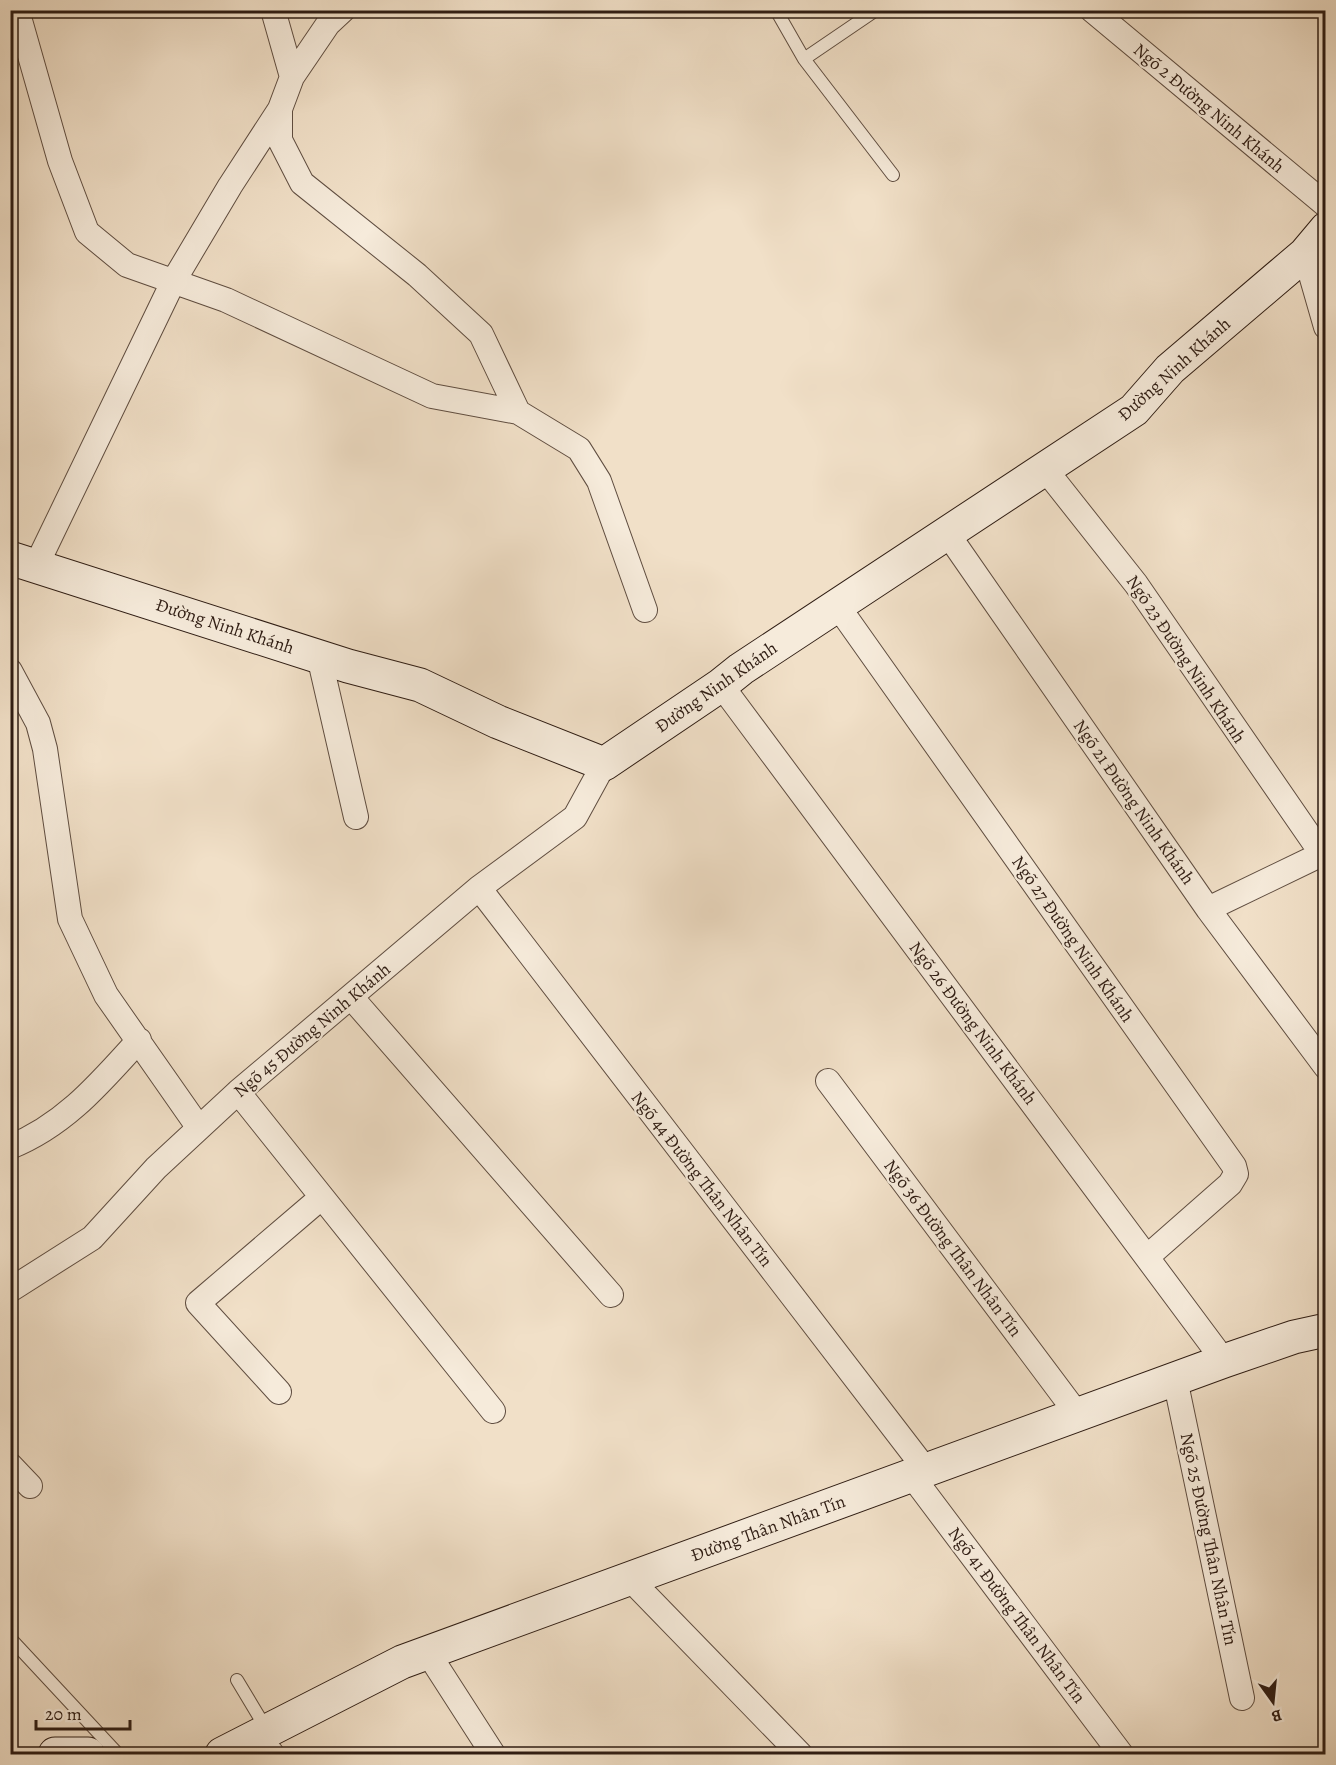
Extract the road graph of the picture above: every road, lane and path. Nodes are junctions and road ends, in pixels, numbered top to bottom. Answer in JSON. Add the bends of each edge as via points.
{"nodes":[{"id":1,"x":17,"y":10,"type":"edge"},
{"id":2,"x":273,"y":10,"type":"edge"},
{"id":3,"x":343,"y":10,"type":"edge"},
{"id":4,"x":776,"y":10,"type":"edge"},
{"id":5,"x":876,"y":10,"type":"edge"},
{"id":6,"x":1104,"y":14,"type":"edge"},
{"id":7,"x":804,"y":59,"type":"junction"},
{"id":8,"x":292,"y":77,"type":"junction"},
{"id":9,"x":280,"y":109,"type":"junction"},
{"id":10,"x":893,"y":175,"type":"dead end"},
{"id":11,"x":1326,"y":205,"type":"edge"},
{"id":12,"x":1326,"y":229,"type":"edge"},
{"id":13,"x":1305,"y":254,"type":"junction"},
{"id":14,"x":173,"y":282,"type":"junction"},
{"id":15,"x":1326,"y":327,"type":"edge"},
{"id":16,"x":518,"y":412,"type":"junction"},
{"id":17,"x":1045,"y":469,"type":"junction"},
{"id":18,"x":947,"y":533,"type":"junction"},
{"id":19,"x":23,"y":562,"type":"edge"},
{"id":20,"x":837,"y":605,"type":"junction"},
{"id":21,"x":645,"y":610,"type":"dead end"},
{"id":22,"x":319,"y":656,"type":"junction"},
{"id":23,"x":10,"y":671,"type":"edge"},
{"id":24,"x":721,"y":685,"type":"junction"},
{"id":25,"x":604,"y":764,"type":"junction"},
{"id":26,"x":356,"y":817,"type":"dead end"},
{"id":27,"x":479,"y":888,"type":"junction"},
{"id":28,"x":1208,"y":909,"type":"junction"},
{"id":29,"x":351,"y":997,"type":"junction"},
{"id":30,"x":139,"y":1040,"type":"junction"},
{"id":31,"x":1326,"y":1067,"type":"edge"},
{"id":32,"x":828,"y":1081,"type":"dead end"},
{"id":33,"x":238,"y":1092,"type":"junction"},
{"id":34,"x":200,"y":1128,"type":"junction"},
{"id":35,"x":10,"y":1147,"type":"edge"},
{"id":36,"x":322,"y":1197,"type":"junction"},
{"id":37,"x":1147,"y":1257,"type":"junction"},
{"id":38,"x":10,"y":1290,"type":"edge"},
{"id":39,"x":611,"y":1295,"type":"dead end"},
{"id":40,"x":1326,"y":1330,"type":"edge"},
{"id":41,"x":1224,"y":1361,"type":"junction"},
{"id":42,"x":1175,"y":1379,"type":"junction"},
{"id":43,"x":279,"y":1392,"type":"dead end"},
{"id":44,"x":493,"y":1411,"type":"dead end"},
{"id":45,"x":1078,"y":1415,"type":"junction"},
{"id":46,"x":10,"y":1465,"type":"edge"},
{"id":47,"x":919,"y":1473,"type":"junction"},
{"id":48,"x":30,"y":1486,"type":"dead end"},
{"id":49,"x":630,"y":1579,"type":"junction"},
{"id":50,"x":10,"y":1638,"type":"edge"},
{"id":51,"x":429,"y":1653,"type":"junction"},
{"id":52,"x":237,"y":1680,"type":"dead end"},
{"id":53,"x":1242,"y":1698,"type":"dead end"},
{"id":54,"x":266,"y":1740,"type":"edge"},
{"id":55,"x":55,"y":1755,"type":"edge"},
{"id":56,"x":88,"y":1755,"type":"edge"},
{"id":57,"x":118,"y":1755,"type":"edge"},
{"id":58,"x":222,"y":1755,"type":"edge"},
{"id":59,"x":493,"y":1755,"type":"edge"},
{"id":60,"x":800,"y":1755,"type":"edge"},
{"id":61,"x":1121,"y":1755,"type":"edge"}],
"edges":[{"from":1,"to":14,"type":"street","via":[[60,161],[87,232],[127,265]]},
{"from":2,"to":8,"type":"street"},
{"from":3,"to":8,"type":"street","via":[[328,24]]},
{"from":4,"to":7,"type":"lane"},
{"from":5,"to":7,"type":"lane"},
{"from":6,"to":11,"type":"street","name":"Ngõ 2 Đường Ninh Khánh"},
{"from":7,"to":10,"type":"lane"},
{"from":8,"to":9,"type":"street"},
{"from":9,"to":14,"type":"street"},
{"from":9,"to":16,"type":"street","via":[[280,140],[302,183],[417,275],[481,334]]},
{"from":12,"to":13,"type":"street","name":"Đường Ninh Khánh"},
{"from":13,"to":15,"type":"street"},
{"from":13,"to":17,"type":"street","name":"Đường Ninh Khánh","via":[[1170,369],[1134,411]]},
{"from":14,"to":16,"type":"street","via":[[226,300],[432,396]]},
{"from":14,"to":19,"type":"street"},
{"from":16,"to":21,"type":"street","via":[[579,449],[599,481]]},
{"from":17,"to":18,"type":"street","name":"Đường Ninh Khánh"},
{"from":17,"to":28,"type":"street","name":"Ngõ 23 Đường Ninh Khánh","via":[[1136,584],[1322,854]]},
{"from":18,"to":20,"type":"street","name":"Đường Ninh Khánh"},
{"from":18,"to":28,"type":"street","name":"Ngõ 21 Đường Ninh Khánh"},
{"from":19,"to":22,"type":"street","name":"Đường Ninh Khánh"},
{"from":20,"to":24,"type":"street","name":"Đường Ninh Khánh"},
{"from":20,"to":37,"type":"street","name":"Ngõ 27 Đường Ninh Khánh","via":[[1234,1166],[1236,1174],[1230,1184]]},
{"from":22,"to":25,"type":"street","name":"Đường Ninh Khánh","via":[[420,685],[498,722]]},
{"from":22,"to":26,"type":"street"},
{"from":23,"to":30,"type":"street","via":[[38,723],[45,749],[70,919],[106,994]]},
{"from":24,"to":25,"type":"street","name":"Đường Ninh Khánh"},
{"from":24,"to":37,"type":"street","name":"Ngõ 26 Đường Ninh Khánh"},
{"from":25,"to":27,"type":"street","name":"Ngõ 45 Đường Ninh Khánh","via":[[574,817]]},
{"from":27,"to":29,"type":"street","name":"Ngõ 45 Đường Ninh Khánh"},
{"from":27,"to":47,"type":"street","name":"Ngõ 44 Đường Thân Nhân Tín"},
{"from":28,"to":31,"type":"street","name":"Ngõ 21 Đường Ninh Khánh"},
{"from":29,"to":33,"type":"street","name":"Ngõ 45 Đường Ninh Khánh"},
{"from":29,"to":39,"type":"street"},
{"from":30,"to":34,"type":"street"},
{"from":30,"to":35,"type":"street","via":[[87,1097],[38,1136]]},
{"from":32,"to":45,"type":"street","name":"Ngõ 36 Đường Thân Nhân Tín"},
{"from":33,"to":34,"type":"street","name":"Ngõ 45 Đường Ninh Khánh"},
{"from":33,"to":36,"type":"street"},
{"from":34,"to":38,"type":"street","name":"Ngõ 45 Đường Ninh Khánh","via":[[156,1168],[92,1238]]},
{"from":36,"to":43,"type":"street","via":[[198,1303]]},
{"from":36,"to":44,"type":"street"},
{"from":37,"to":41,"type":"street","name":"Ngõ 26 Đường Ninh Khánh"},
{"from":40,"to":41,"type":"street","name":"Đường Thân Nhân Tín"},
{"from":41,"to":42,"type":"street","name":"Đường Thân Nhân Tín"},
{"from":42,"to":45,"type":"street","name":"Đường Thân Nhân Tín"},
{"from":42,"to":53,"type":"street","name":"Ngõ 25 Đường Thân Nhân Tín"},
{"from":45,"to":47,"type":"street","name":"Đường Thân Nhân Tín"},
{"from":46,"to":48,"type":"street"},
{"from":47,"to":49,"type":"street","name":"Đường Thân Nhân Tín"},
{"from":47,"to":61,"type":"street","name":"Ngõ 41 Đường Thân Nhân Tín"},
{"from":49,"to":51,"type":"street","name":"Đường Thân Nhân Tín"},
{"from":49,"to":60,"type":"street"},
{"from":50,"to":57,"type":"lane"},
{"from":51,"to":54,"type":"street","name":"Đường Thân Nhân Tín","via":[[402,1662]]},
{"from":51,"to":59,"type":"street"},
{"from":52,"to":54,"type":"lane"},
{"from":54,"to":58,"type":"street","name":"Đường Thân Nhân Tín"},
{"from":55,"to":56,"type":"street"}]}
